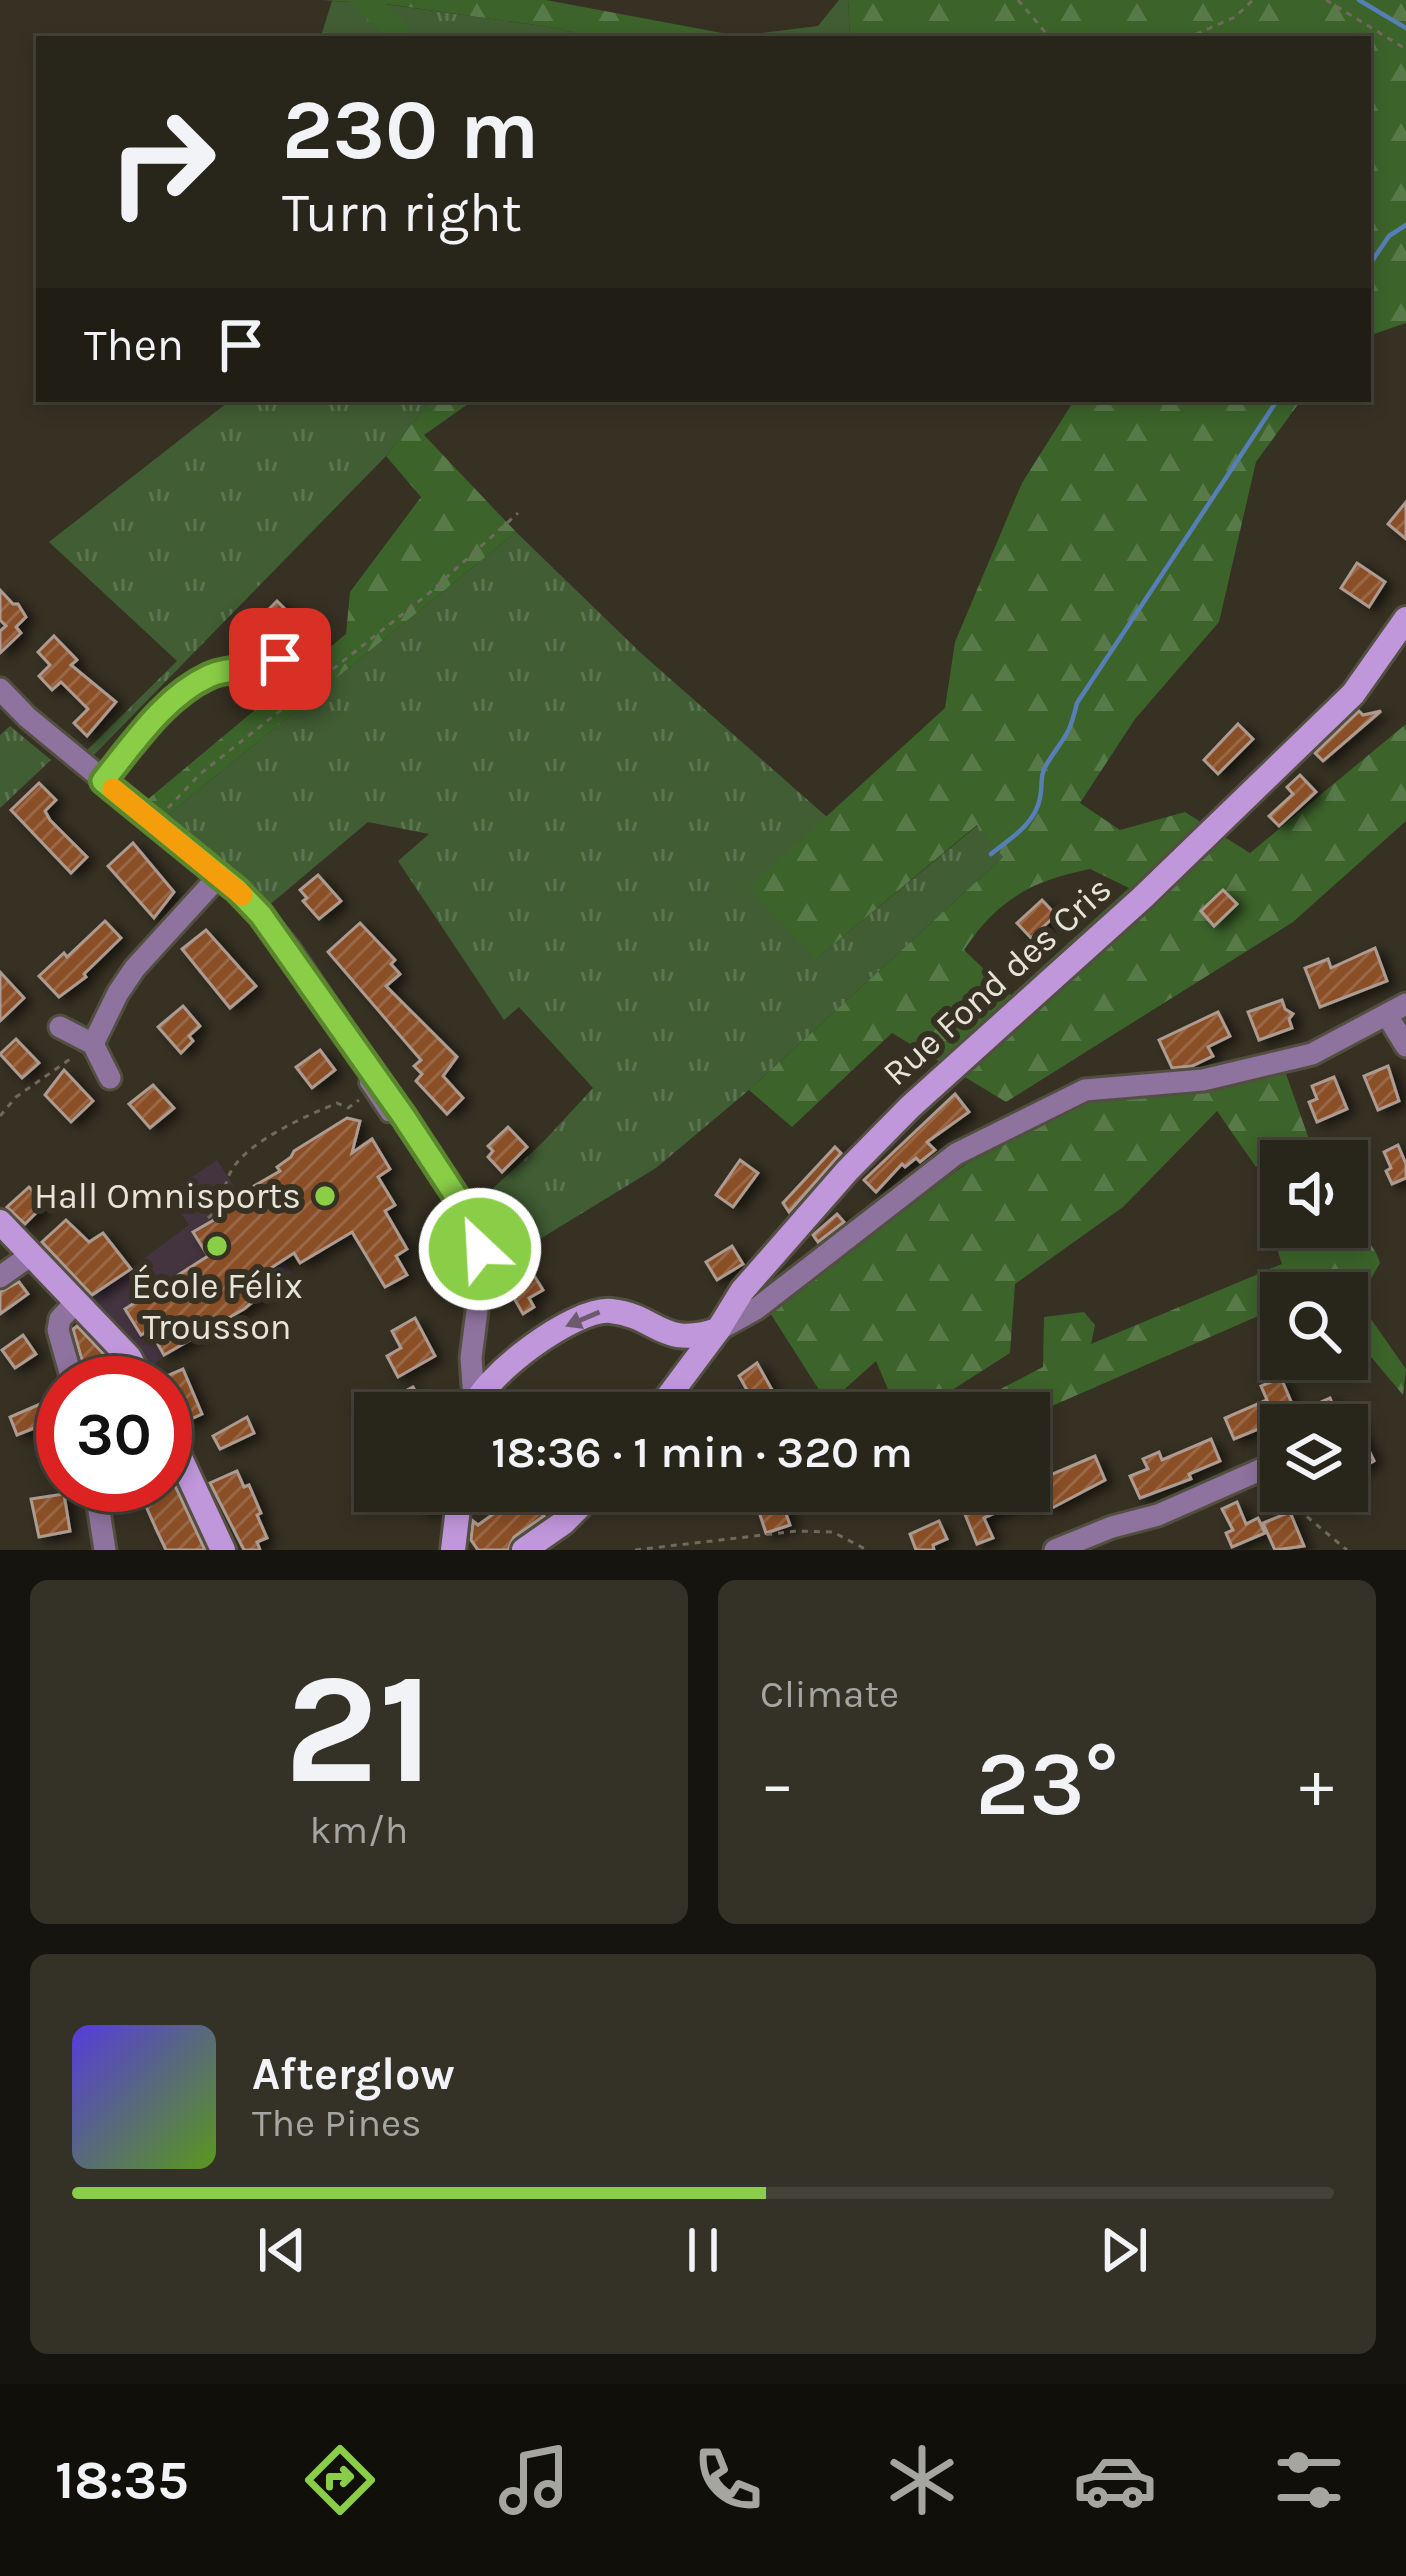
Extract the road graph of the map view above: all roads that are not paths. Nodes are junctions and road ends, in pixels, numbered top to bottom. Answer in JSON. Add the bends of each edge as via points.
{"nodes":[{"id":1,"x":1406,"y":620,"type":"edge"},
{"id":2,"x":280,"y":659,"type":"dead end"},
{"id":3,"x":0,"y":688,"type":"edge"},
{"id":4,"x":103,"y":781,"type":"junction"},
{"id":5,"x":219,"y":876,"type":"junction"},
{"id":6,"x":1397,"y":1011,"type":"edge"},
{"id":7,"x":60,"y":1027,"type":"dead end"},
{"id":8,"x":93,"y":1045,"type":"junction"},
{"id":9,"x":1406,"y":1046,"type":"edge"},
{"id":10,"x":369,"y":1066,"type":"junction"},
{"id":11,"x":110,"y":1078,"type":"dead end"},
{"id":12,"x":404,"y":1117,"type":"junction"},
{"id":13,"x":0,"y":1222,"type":"edge"},
{"id":14,"x":31,"y":1255,"type":"junction"},
{"id":15,"x":0,"y":1277,"type":"edge"},
{"id":16,"x":76,"y":1302,"type":"junction"},
{"id":17,"x":718,"y":1330,"type":"junction"},
{"id":18,"x":665,"y":1334,"type":"junction"},
{"id":19,"x":66,"y":1356,"type":"edge"},
{"id":20,"x":128,"y":1356,"type":"edge"},
{"id":21,"x":471,"y":1358,"type":"junction"},
{"id":22,"x":507,"y":1366,"type":"junction"},
{"id":23,"x":678,"y":1385,"type":"junction"},
{"id":24,"x":472,"y":1392,"type":"edge"},
{"id":25,"x":484,"y":1392,"type":"edge"},
{"id":26,"x":672,"y":1392,"type":"edge"},
{"id":27,"x":1260,"y":1469,"type":"edge"},
{"id":28,"x":192,"y":1483,"type":"edge"},
{"id":29,"x":99,"y":1512,"type":"edge"},
{"id":30,"x":458,"y":1512,"type":"edge"},
{"id":31,"x":574,"y":1512,"type":"edge"},
{"id":32,"x":105,"y":1550,"type":"edge"},
{"id":33,"x":223,"y":1550,"type":"edge"},
{"id":34,"x":453,"y":1550,"type":"edge"},
{"id":35,"x":524,"y":1550,"type":"edge"},
{"id":36,"x":1054,"y":1550,"type":"edge"}],
"edges":[{"from":1,"to":17,"type":"street","name":"Rue Fond des Cris","via":[[1353,694],[847,1171]]},
{"from":2,"to":4,"type":"lane","via":[[268,668],[207,676],[177,695]]},
{"from":3,"to":4,"type":"street"},
{"from":4,"to":5,"type":"street"},
{"from":5,"to":8,"type":"street","via":[[135,968]]},
{"from":5,"to":10,"type":"street","via":[[290,950]]},
{"from":6,"to":9,"type":"street"},
{"from":6,"to":17,"type":"street","via":[[1312,1054],[1203,1080],[1085,1090],[956,1154]]},
{"from":7,"to":8,"type":"street"},
{"from":8,"to":11,"type":"street"},
{"from":10,"to":12,"type":"street"},
{"from":10,"to":12,"type":"lane","via":[[371,1092],[388,1116]]},
{"from":12,"to":21,"type":"street","via":[[471,1219],[480,1249]]},
{"from":13,"to":14,"type":"street"},
{"from":14,"to":15,"type":"street"},
{"from":14,"to":16,"type":"street"},
{"from":16,"to":19,"type":"street","via":[[60,1318]]},
{"from":16,"to":20,"type":"street"},
{"from":17,"to":18,"type":"street"},
{"from":17,"to":23,"type":"street","name":"Rue Fond des Cris"},
{"from":18,"to":22,"type":"street","one_way":true,"via":[[616,1311],[584,1314]]},
{"from":18,"to":23,"type":"street"},
{"from":21,"to":22,"type":"street","via":[[491,1371]]},
{"from":21,"to":24,"type":"street"},
{"from":22,"to":25,"type":"street"},
{"from":23,"to":26,"type":"street","name":"Rue Fond des Cris"},
{"from":27,"to":36,"type":"street"},
{"from":28,"to":33,"type":"street"},
{"from":29,"to":32,"type":"street"},
{"from":30,"to":34,"type":"street"},
{"from":31,"to":35,"type":"street"}]}
